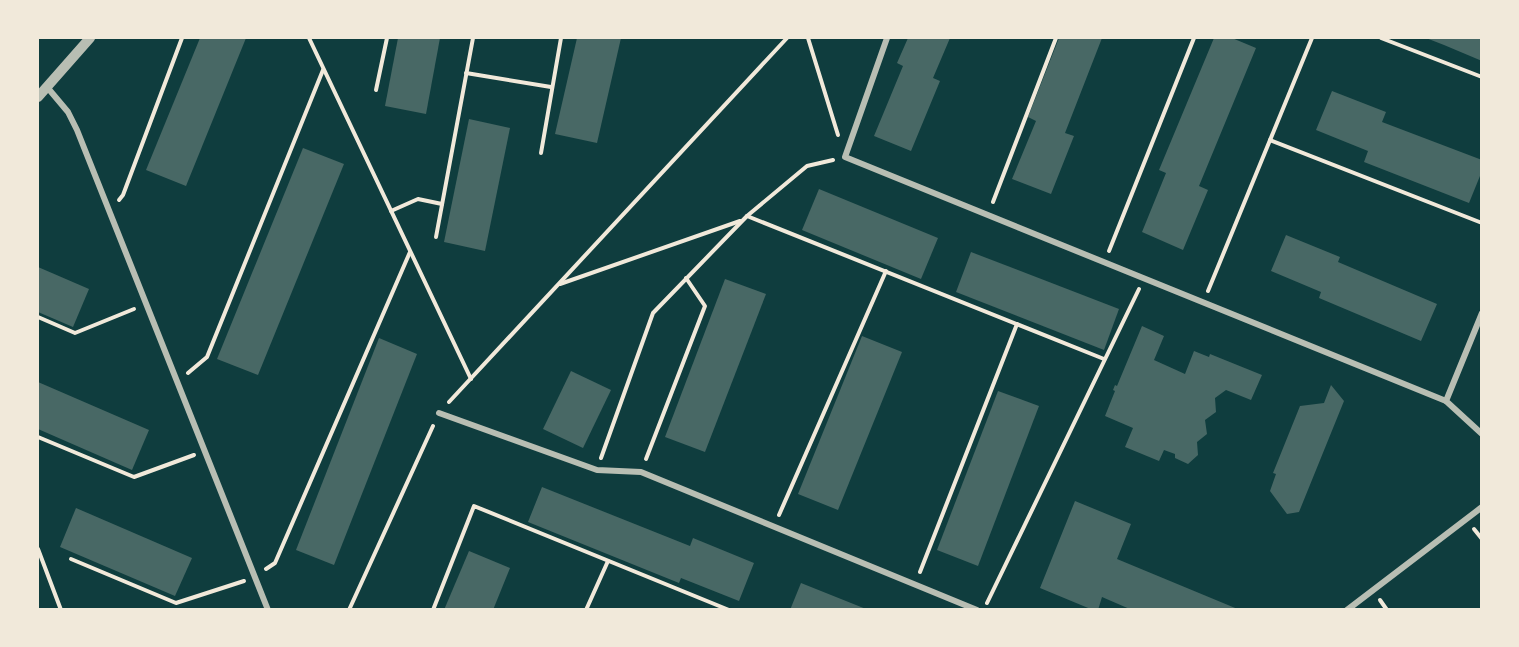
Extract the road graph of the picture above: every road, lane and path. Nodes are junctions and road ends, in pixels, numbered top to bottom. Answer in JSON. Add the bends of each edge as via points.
{"nodes":[{"id":1,"x":90,"y":38,"type":"edge"},
{"id":2,"x":182,"y":38,"type":"edge"},
{"id":3,"x":309,"y":38,"type":"edge"},
{"id":4,"x":387,"y":38,"type":"edge"},
{"id":5,"x":472,"y":38,"type":"edge"},
{"id":6,"x":561,"y":38,"type":"edge"},
{"id":7,"x":787,"y":38,"type":"edge"},
{"id":8,"x":808,"y":38,"type":"edge"},
{"id":9,"x":887,"y":38,"type":"edge"},
{"id":10,"x":1056,"y":38,"type":"edge"},
{"id":11,"x":1194,"y":38,"type":"edge"},
{"id":12,"x":1312,"y":38,"type":"edge"},
{"id":13,"x":1381,"y":38,"type":"edge"},
{"id":14,"x":324,"y":69,"type":"junction"},
{"id":15,"x":466,"y":73,"type":"junction"},
{"id":16,"x":1482,"y":77,"type":"edge"},
{"id":17,"x":46,"y":86,"type":"junction"},
{"id":18,"x":551,"y":87,"type":"junction"},
{"id":19,"x":376,"y":90,"type":"dead end"},
{"id":20,"x":38,"y":97,"type":"edge"},
{"id":21,"x":1270,"y":140,"type":"junction"},
{"id":22,"x":541,"y":153,"type":"dead end"},
{"id":23,"x":845,"y":157,"type":"junction"},
{"id":24,"x":442,"y":204,"type":"junction"},
{"id":25,"x":391,"y":211,"type":"junction"},
{"id":26,"x":109,"y":212,"type":"junction"},
{"id":27,"x":988,"y":215,"type":"junction"},
{"id":28,"x":747,"y":216,"type":"junction"},
{"id":29,"x":741,"y":221,"type":"junction"},
{"id":30,"x":1482,"y":223,"type":"edge"},
{"id":31,"x":436,"y":237,"type":"dead end"},
{"id":32,"x":410,"y":252,"type":"junction"},
{"id":33,"x":1105,"y":262,"type":"junction"},
{"id":34,"x":886,"y":271,"type":"junction"},
{"id":35,"x":686,"y":278,"type":"junction"},
{"id":36,"x":1144,"y":278,"type":"junction"},
{"id":37,"x":558,"y":284,"type":"junction"},
{"id":38,"x":1203,"y":302,"type":"junction"},
{"id":39,"x":146,"y":304,"type":"junction"},
{"id":40,"x":1482,"y":313,"type":"edge"},
{"id":41,"x":38,"y":317,"type":"edge"},
{"id":42,"x":1017,"y":324,"type":"junction"},
{"id":43,"x":1104,"y":359,"type":"junction"},
{"id":44,"x":471,"y":379,"type":"junction"},
{"id":45,"x":178,"y":381,"type":"junction"},
{"id":46,"x":1446,"y":401,"type":"junction"},
{"id":47,"x":439,"y":413,"type":"junction"},
{"id":48,"x":1482,"y":434,"type":"edge"},
{"id":49,"x":38,"y":437,"type":"edge"},
{"id":50,"x":206,"y":450,"type":"junction"},
{"id":51,"x":597,"y":470,"type":"junction"},
{"id":52,"x":641,"y":472,"type":"junction"},
{"id":53,"x":1482,"y":507,"type":"edge"},
{"id":54,"x":774,"y":526,"type":"junction"},
{"id":55,"x":38,"y":549,"type":"edge"},
{"id":56,"x":71,"y":559,"type":"dead end"},
{"id":57,"x":608,"y":560,"type":"junction"},
{"id":58,"x":255,"y":578,"type":"junction"},
{"id":59,"x":916,"y":584,"type":"junction"},
{"id":60,"x":61,"y":609,"type":"edge"},
{"id":61,"x":268,"y":609,"type":"edge"},
{"id":62,"x":349,"y":609,"type":"edge"},
{"id":63,"x":433,"y":609,"type":"edge"},
{"id":64,"x":586,"y":609,"type":"edge"},
{"id":65,"x":729,"y":609,"type":"edge"},
{"id":66,"x":977,"y":609,"type":"edge"},
{"id":67,"x":984,"y":609,"type":"edge"},
{"id":68,"x":1347,"y":609,"type":"edge"}],
"edges":[{"from":1,"to":17,"type":"street"},
{"from":2,"to":26,"type":"path","via":[[123,195]]},
{"from":3,"to":14,"type":"path"},
{"from":4,"to":19,"type":"path"},
{"from":5,"to":15,"type":"path"},
{"from":6,"to":18,"type":"path"},
{"from":7,"to":37,"type":"path"},
{"from":8,"to":23,"type":"path"},
{"from":9,"to":23,"type":"street"},
{"from":10,"to":27,"type":"path"},
{"from":11,"to":33,"type":"path"},
{"from":12,"to":21,"type":"path"},
{"from":13,"to":16,"type":"path"},
{"from":14,"to":25,"type":"path"},
{"from":14,"to":45,"type":"path","via":[[207,357]]},
{"from":15,"to":18,"type":"path"},
{"from":15,"to":24,"type":"path"},
{"from":17,"to":20,"type":"street"},
{"from":17,"to":26,"type":"street","via":[[72,121]]},
{"from":18,"to":22,"type":"path"},
{"from":21,"to":30,"type":"path"},
{"from":21,"to":38,"type":"path"},
{"from":23,"to":27,"type":"street"},
{"from":23,"to":28,"type":"path","via":[[807,166]]},
{"from":24,"to":25,"type":"path","via":[[418,199]]},
{"from":24,"to":31,"type":"path"},
{"from":25,"to":32,"type":"path"},
{"from":26,"to":39,"type":"street"},
{"from":27,"to":33,"type":"street"},
{"from":28,"to":29,"type":"path"},
{"from":28,"to":34,"type":"path"},
{"from":29,"to":35,"type":"path"},
{"from":29,"to":37,"type":"path"},
{"from":32,"to":44,"type":"path"},
{"from":32,"to":58,"type":"path","via":[[275,563]]},
{"from":33,"to":36,"type":"street"},
{"from":34,"to":42,"type":"path"},
{"from":34,"to":54,"type":"path"},
{"from":35,"to":51,"type":"path","via":[[653,313]]},
{"from":35,"to":52,"type":"path","via":[[705,306]]},
{"from":36,"to":38,"type":"street"},
{"from":36,"to":43,"type":"path"},
{"from":37,"to":44,"type":"path"},
{"from":38,"to":46,"type":"street"},
{"from":39,"to":41,"type":"path","via":[[75,333]]},
{"from":39,"to":45,"type":"street"},
{"from":40,"to":46,"type":"street"},
{"from":42,"to":43,"type":"path"},
{"from":42,"to":59,"type":"path"},
{"from":43,"to":67,"type":"path"},
{"from":44,"to":47,"type":"path"},
{"from":45,"to":50,"type":"street"},
{"from":46,"to":48,"type":"street"},
{"from":47,"to":51,"type":"street"},
{"from":47,"to":62,"type":"path"},
{"from":49,"to":50,"type":"path","via":[[134,477]]},
{"from":50,"to":58,"type":"street"},
{"from":51,"to":52,"type":"street"},
{"from":52,"to":54,"type":"street"},
{"from":53,"to":68,"type":"street"},
{"from":54,"to":59,"type":"street"},
{"from":55,"to":60,"type":"path"},
{"from":56,"to":58,"type":"path","via":[[176,603]]},
{"from":57,"to":63,"type":"path","via":[[474,506]]},
{"from":57,"to":64,"type":"path"},
{"from":57,"to":65,"type":"path"},
{"from":58,"to":61,"type":"street"},
{"from":59,"to":66,"type":"street"}]}
